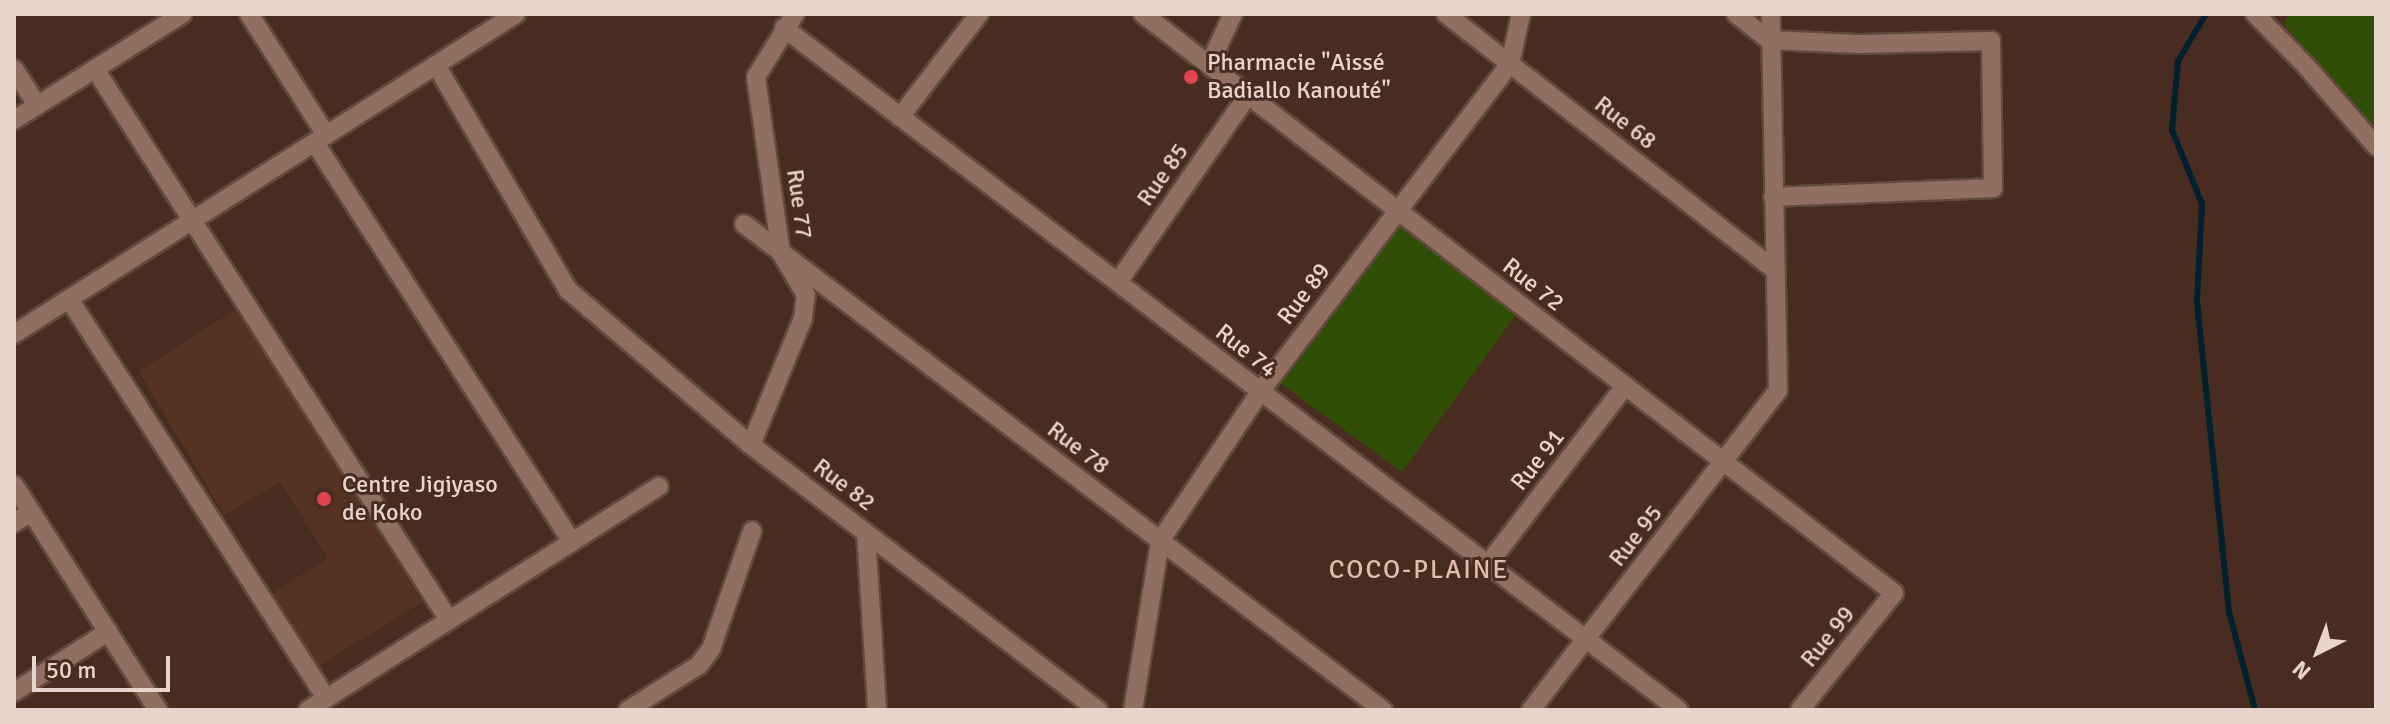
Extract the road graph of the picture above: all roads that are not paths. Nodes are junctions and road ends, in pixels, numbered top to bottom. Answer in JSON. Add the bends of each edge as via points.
{"nodes":[{"id":1,"x":182,"y":14,"type":"edge"},
{"id":2,"x":249,"y":14,"type":"edge"},
{"id":3,"x":516,"y":14,"type":"edge"},
{"id":4,"x":979,"y":14,"type":"edge"},
{"id":5,"x":1143,"y":14,"type":"edge"},
{"id":6,"x":1233,"y":14,"type":"edge"},
{"id":7,"x":1446,"y":14,"type":"edge"},
{"id":8,"x":1521,"y":14,"type":"edge"},
{"id":9,"x":1736,"y":14,"type":"edge"},
{"id":10,"x":1771,"y":14,"type":"edge"},
{"id":11,"x":2255,"y":14,"type":"edge"},
{"id":12,"x":789,"y":21,"type":"edge"},
{"id":13,"x":1769,"y":40,"type":"junction"},
{"id":14,"x":1510,"y":64,"type":"junction"},
{"id":15,"x":436,"y":65,"type":"junction"},
{"id":16,"x":1209,"y":65,"type":"junction"},
{"id":17,"x":14,"y":69,"type":"edge"},
{"id":18,"x":95,"y":69,"type":"junction"},
{"id":19,"x":1248,"y":95,"type":"junction"},
{"id":20,"x":37,"y":105,"type":"junction"},
{"id":21,"x":900,"y":117,"type":"junction"},
{"id":22,"x":14,"y":120,"type":"edge"},
{"id":23,"x":321,"y":139,"type":"junction"},
{"id":24,"x":2376,"y":146,"type":"edge"},
{"id":25,"x":1773,"y":197,"type":"junction"},
{"id":26,"x":1398,"y":210,"type":"junction"},
{"id":27,"x":192,"y":221,"type":"junction"},
{"id":28,"x":744,"y":224,"type":"dead end"},
{"id":29,"x":781,"y":253,"type":"junction"},
{"id":30,"x":1775,"y":270,"type":"junction"},
{"id":31,"x":1118,"y":282,"type":"junction"},
{"id":32,"x":69,"y":299,"type":"junction"},
{"id":33,"x":14,"y":334,"type":"edge"},
{"id":34,"x":1625,"y":386,"type":"junction"},
{"id":35,"x":1260,"y":392,"type":"junction"},
{"id":36,"x":751,"y":445,"type":"junction"},
{"id":37,"x":1724,"y":462,"type":"junction"},
{"id":38,"x":14,"y":485,"type":"edge"},
{"id":39,"x":659,"y":486,"type":"dead end"},
{"id":40,"x":31,"y":512,"type":"junction"},
{"id":41,"x":14,"y":523,"type":"edge"},
{"id":42,"x":752,"y":531,"type":"dead end"},
{"id":43,"x":866,"y":533,"type":"junction"},
{"id":44,"x":1160,"y":541,"type":"junction"},
{"id":45,"x":572,"y":542,"type":"junction"},
{"id":46,"x":1488,"y":564,"type":"junction"},
{"id":47,"x":1894,"y":593,"type":"joint"},
{"id":48,"x":449,"y":620,"type":"junction"},
{"id":49,"x":108,"y":632,"type":"junction"},
{"id":50,"x":1586,"y":639,"type":"junction"},
{"id":51,"x":14,"y":692,"type":"edge"},
{"id":52,"x":326,"y":698,"type":"junction"},
{"id":53,"x":158,"y":710,"type":"edge"},
{"id":54,"x":308,"y":710,"type":"edge"},
{"id":55,"x":628,"y":710,"type":"edge"},
{"id":56,"x":877,"y":710,"type":"edge"},
{"id":57,"x":1098,"y":710,"type":"edge"},
{"id":58,"x":1133,"y":710,"type":"edge"},
{"id":59,"x":1383,"y":710,"type":"edge"},
{"id":60,"x":1531,"y":710,"type":"edge"},
{"id":61,"x":1679,"y":710,"type":"edge"},
{"id":62,"x":1800,"y":710,"type":"edge"}],
"edges":[{"from":1,"to":18,"type":"street"},
{"from":2,"to":23,"type":"street"},
{"from":3,"to":15,"type":"street"},
{"from":4,"to":21,"type":"street"},
{"from":5,"to":16,"type":"street","name":"Rue 72"},
{"from":6,"to":16,"type":"street"},
{"from":7,"to":14,"type":"street","name":"Rue 68"},
{"from":8,"to":14,"type":"street","name":"Rue 89"},
{"from":9,"to":13,"type":"street"},
{"from":10,"to":13,"type":"street"},
{"from":11,"to":24,"type":"street"},
{"from":12,"to":21,"type":"street","name":"Rue 74"},
{"from":12,"to":29,"type":"street","name":"Rue 77","via":[[756,77]]},
{"from":13,"to":25,"type":"street"},
{"from":13,"to":25,"type":"street","via":[[1991,41],[1993,188]]},
{"from":14,"to":26,"type":"street","name":"Rue 89"},
{"from":14,"to":30,"type":"street","name":"Rue 68"},
{"from":15,"to":23,"type":"street"},
{"from":15,"to":36,"type":"street","name":"Rue 82","via":[[568,290]]},
{"from":16,"to":19,"type":"street","name":"Rue 72"},
{"from":17,"to":20,"type":"street"},
{"from":18,"to":20,"type":"street"},
{"from":18,"to":27,"type":"street"},
{"from":19,"to":26,"type":"street","name":"Rue 72"},
{"from":19,"to":31,"type":"street","name":"Rue 85"},
{"from":20,"to":22,"type":"street"},
{"from":21,"to":31,"type":"street","name":"Rue 74"},
{"from":23,"to":27,"type":"street"},
{"from":23,"to":45,"type":"street"},
{"from":25,"to":30,"type":"street"},
{"from":26,"to":34,"type":"street","name":"Rue 72"},
{"from":26,"to":35,"type":"street","name":"Rue 89"},
{"from":27,"to":32,"type":"street"},
{"from":27,"to":48,"type":"street"},
{"from":28,"to":29,"type":"street","name":"Rue 78"},
{"from":29,"to":36,"type":"street","name":"Rue 77","via":[[806,295],[803,318]]},
{"from":29,"to":44,"type":"street","name":"Rue 78"},
{"from":30,"to":37,"type":"street","name":"Rue 95","via":[[1778,390]]},
{"from":31,"to":35,"type":"street","name":"Rue 74"},
{"from":32,"to":33,"type":"street"},
{"from":32,"to":52,"type":"street"},
{"from":34,"to":37,"type":"street","name":"Rue 72"},
{"from":34,"to":46,"type":"street","name":"Rue 91"},
{"from":35,"to":44,"type":"street","name":"Rue 89"},
{"from":35,"to":46,"type":"street","name":"Rue 74"},
{"from":36,"to":43,"type":"street","name":"Rue 82"},
{"from":37,"to":47,"type":"street","name":"Rue 72"},
{"from":37,"to":50,"type":"street","name":"Rue 95"},
{"from":38,"to":40,"type":"street"},
{"from":39,"to":45,"type":"street"},
{"from":40,"to":41,"type":"street"},
{"from":40,"to":49,"type":"street"},
{"from":42,"to":55,"type":"street","via":[[711,649],[699,665]]},
{"from":43,"to":56,"type":"street"},
{"from":43,"to":57,"type":"street","name":"Rue 82"},
{"from":44,"to":58,"type":"street","name":"Rue 89"},
{"from":44,"to":59,"type":"street","name":"Rue 78"},
{"from":45,"to":48,"type":"street"},
{"from":46,"to":50,"type":"street","name":"Rue 74"},
{"from":47,"to":62,"type":"street","name":"Rue 99"},
{"from":48,"to":52,"type":"street"},
{"from":49,"to":51,"type":"street"},
{"from":49,"to":53,"type":"street"},
{"from":50,"to":60,"type":"street","name":"Rue 95"},
{"from":50,"to":61,"type":"street","name":"Rue 74"},
{"from":52,"to":54,"type":"street"}]}
